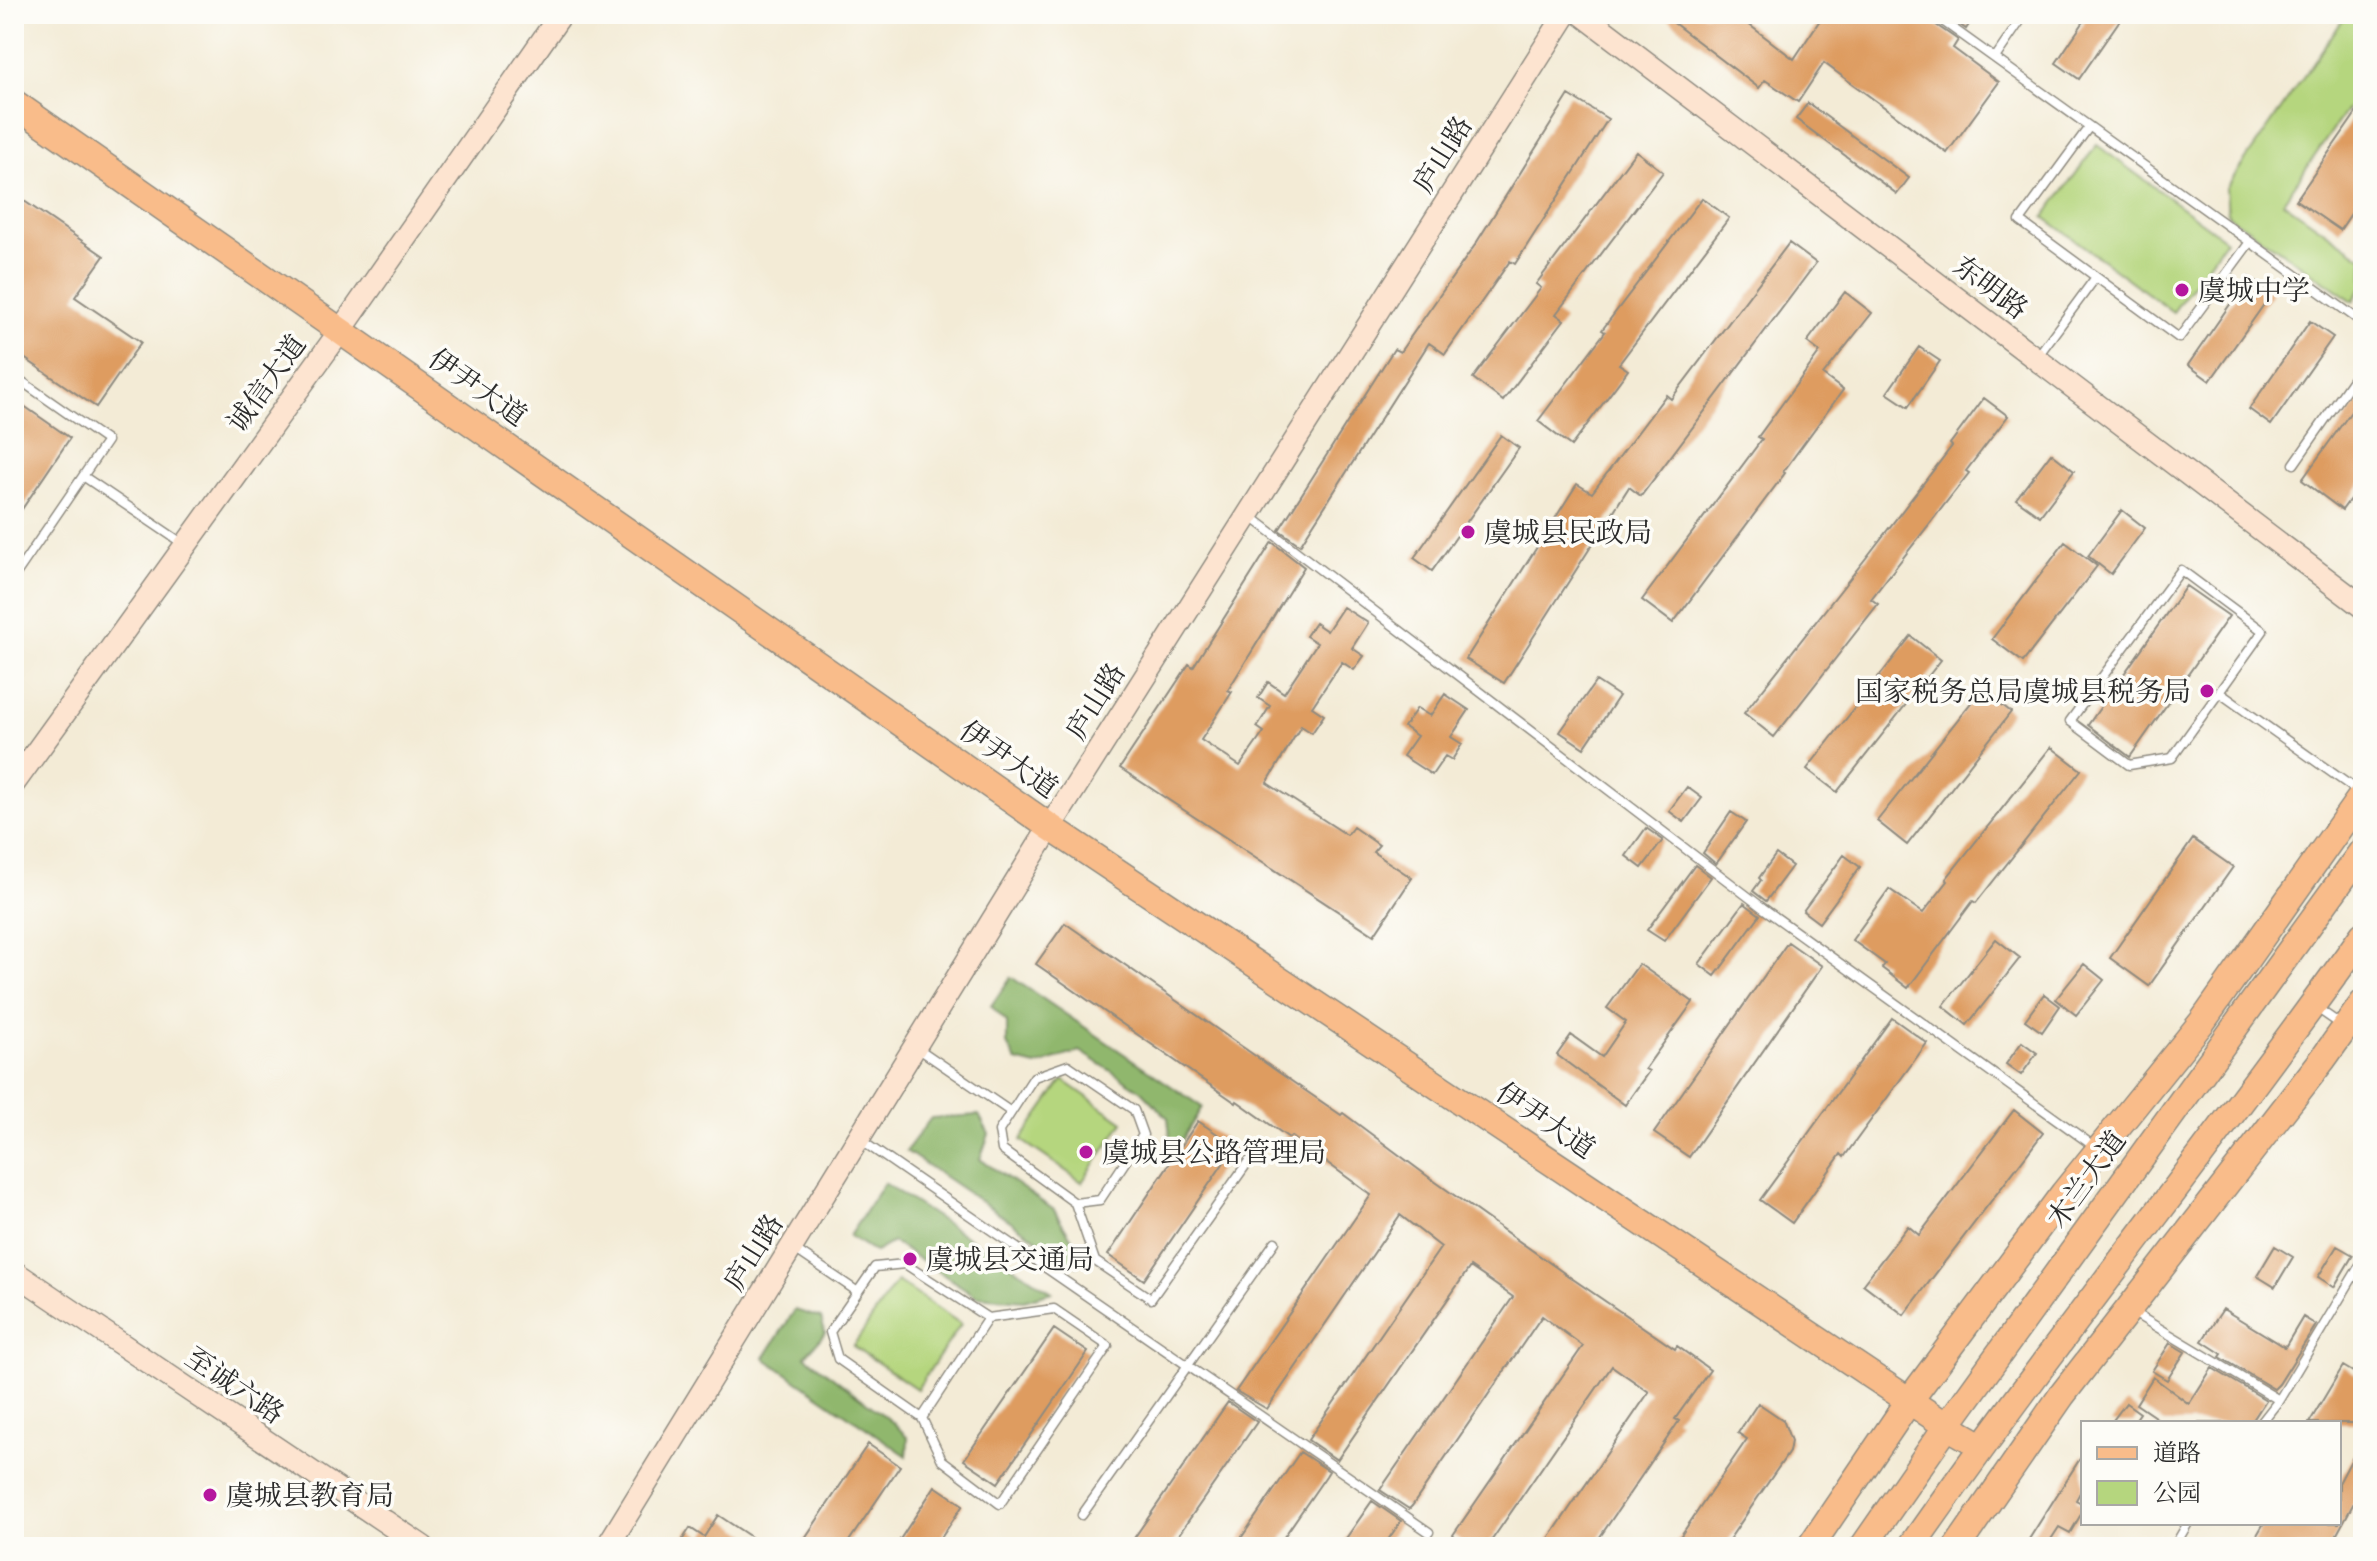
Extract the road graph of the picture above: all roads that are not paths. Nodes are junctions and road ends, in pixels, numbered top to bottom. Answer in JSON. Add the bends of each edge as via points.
{"nodes":[{"id":1,"x":561,"y":14,"type":"edge"},
{"id":2,"x":1566,"y":14,"type":"edge"},
{"id":3,"x":1582,"y":14,"type":"edge"},
{"id":4,"x":1933,"y":14,"type":"edge"},
{"id":5,"x":2025,"y":14,"type":"edge"},
{"id":6,"x":1995,"y":58,"type":"junction"},
{"id":7,"x":14,"y":103,"type":"edge"},
{"id":8,"x":2089,"y":127,"type":"junction"},
{"id":9,"x":2250,"y":242,"type":"junction"},
{"id":10,"x":2096,"y":277,"type":"junction"},
{"id":11,"x":2363,"y":323,"type":"edge"},
{"id":12,"x":341,"y":330,"type":"junction"},
{"id":13,"x":2036,"y":359,"type":"junction"},
{"id":14,"x":2363,"y":365,"type":"edge"},
{"id":15,"x":14,"y":376,"type":"edge"},
{"id":16,"x":2294,"y":464,"type":"dead end"},
{"id":17,"x":83,"y":476,"type":"junction"},
{"id":18,"x":1248,"y":515,"type":"junction"},
{"id":19,"x":186,"y":545,"type":"junction"},
{"id":20,"x":14,"y":577,"type":"edge"},
{"id":21,"x":2363,"y":607,"type":"edge"},
{"id":22,"x":2220,"y":693,"type":"junction"},
{"id":23,"x":17,"y":772,"type":"edge"},
{"id":24,"x":2363,"y":795,"type":"edge"},
{"id":25,"x":1050,"y":827,"type":"junction"},
{"id":26,"x":2363,"y":850,"type":"edge"},
{"id":27,"x":2363,"y":935,"type":"edge"},
{"id":28,"x":2363,"y":1003,"type":"edge"},
{"id":29,"x":2313,"y":1006,"type":"junction"},
{"id":30,"x":2354,"y":1034,"type":"edge"},
{"id":31,"x":915,"y":1047,"type":"junction"},
{"id":32,"x":1011,"y":1112,"type":"junction"},
{"id":33,"x":858,"y":1139,"type":"junction"},
{"id":34,"x":2099,"y":1150,"type":"junction"},
{"id":35,"x":1248,"y":1162,"type":"dead end"},
{"id":36,"x":1075,"y":1203,"type":"junction"},
{"id":37,"x":1275,"y":1242,"type":"dead end"},
{"id":38,"x":792,"y":1247,"type":"junction"},
{"id":39,"x":2363,"y":1260,"type":"edge"},
{"id":40,"x":14,"y":1272,"type":"edge"},
{"id":41,"x":858,"y":1292,"type":"junction"},
{"id":42,"x":2129,"y":1310,"type":"junction"},
{"id":43,"x":988,"y":1318,"type":"junction"},
{"id":44,"x":1188,"y":1365,"type":"junction"},
{"id":45,"x":2279,"y":1400,"type":"junction"},
{"id":46,"x":1909,"y":1401,"type":"junction"},
{"id":47,"x":922,"y":1418,"type":"junction"},
{"id":48,"x":2263,"y":1421,"type":"edge"},
{"id":49,"x":1947,"y":1426,"type":"junction"},
{"id":50,"x":1982,"y":1446,"type":"junction"},
{"id":51,"x":1082,"y":1515,"type":"dead end"},
{"id":52,"x":2187,"y":1525,"type":"edge"},
{"id":53,"x":1429,"y":1532,"type":"dead end"},
{"id":54,"x":423,"y":1547,"type":"edge"},
{"id":55,"x":607,"y":1547,"type":"edge"},
{"id":56,"x":1810,"y":1547,"type":"edge"},
{"id":57,"x":1863,"y":1547,"type":"edge"},
{"id":58,"x":1911,"y":1547,"type":"edge"},
{"id":59,"x":1957,"y":1547,"type":"edge"},
{"id":60,"x":2174,"y":1547,"type":"edge"}],
"edges":[{"from":1,"to":12,"type":"main road","name":"诚信大道"},
{"from":2,"to":18,"type":"main road","name":"庐山路"},
{"from":3,"to":13,"type":"main road","name":"东明路"},
{"from":4,"to":6,"type":"lane"},
{"from":5,"to":6,"type":"lane"},
{"from":6,"to":8,"type":"lane"},
{"from":7,"to":12,"type":"main road","name":"伊尹大道"},
{"from":8,"to":9,"type":"lane"},
{"from":8,"to":10,"type":"lane","via":[[2020,221]]},
{"from":9,"to":10,"type":"lane","via":[[2179,338]]},
{"from":9,"to":11,"type":"lane"},
{"from":10,"to":13,"type":"lane"},
{"from":12,"to":19,"type":"main road","name":"诚信大道"},
{"from":12,"to":25,"type":"main road","name":"伊尹大道"},
{"from":13,"to":21,"type":"main road","name":"东明路"},
{"from":14,"to":16,"type":"lane"},
{"from":15,"to":17,"type":"lane","via":[[107,441]]},
{"from":17,"to":19,"type":"lane"},
{"from":17,"to":20,"type":"lane"},
{"from":18,"to":25,"type":"main road","name":"庐山路"},
{"from":18,"to":34,"type":"lane","via":[[1763,908]]},
{"from":19,"to":23,"type":"main road","name":"诚信大道"},
{"from":22,"to":22,"type":"lane","via":[[2263,631],[2181,570],[2070,721],[2129,765],[2172,758]]},
{"from":22,"to":24,"type":"lane"},
{"from":24,"to":34,"type":"main road","via":[[2202,1022]]},
{"from":25,"to":31,"type":"main road","name":"庐山路"},
{"from":25,"to":46,"type":"main road","name":"伊尹大道"},
{"from":26,"to":49,"type":"main road","name":"木兰大道"},
{"from":27,"to":29,"type":"main road"},
{"from":28,"to":30,"type":"main road"},
{"from":29,"to":30,"type":"lane"},
{"from":29,"to":50,"type":"main road"},
{"from":30,"to":42,"type":"main road"},
{"from":31,"to":32,"type":"lane"},
{"from":31,"to":33,"type":"main road","name":"庐山路"},
{"from":32,"to":36,"type":"lane","via":[[999,1131],[1002,1150]]},
{"from":32,"to":36,"type":"lane","via":[[1034,1077],[1068,1065],[1134,1110],[1143,1135],[1100,1200]]},
{"from":33,"to":38,"type":"main road","name":"庐山路"},
{"from":33,"to":44,"type":"lane"},
{"from":34,"to":46,"type":"main road"},
{"from":35,"to":36,"type":"lane","via":[[1151,1299],[1095,1261]]},
{"from":37,"to":44,"type":"lane"},
{"from":38,"to":41,"type":"lane"},
{"from":38,"to":55,"type":"main road","name":"庐山路"},
{"from":39,"to":45,"type":"lane"},
{"from":40,"to":54,"type":"main road","name":"至诚六路"},
{"from":41,"to":43,"type":"lane","via":[[875,1267],[905,1264]]},
{"from":41,"to":47,"type":"lane","via":[[830,1332],[838,1359]]},
{"from":42,"to":45,"type":"lane"},
{"from":42,"to":59,"type":"main road"},
{"from":43,"to":47,"type":"lane"},
{"from":43,"to":47,"type":"lane","via":[[1054,1309],[1108,1346],[1000,1504],[942,1460]]},
{"from":44,"to":51,"type":"lane"},
{"from":44,"to":53,"type":"lane"},
{"from":45,"to":48,"type":"lane"},
{"from":46,"to":49,"type":"main road","name":"伊尹大道"},
{"from":46,"to":56,"type":"main road"},
{"from":49,"to":50,"type":"main road","name":"伊尹大道"},
{"from":49,"to":57,"type":"main road","name":"木兰大道"},
{"from":50,"to":58,"type":"main road"},
{"from":52,"to":60,"type":"lane"}]}
